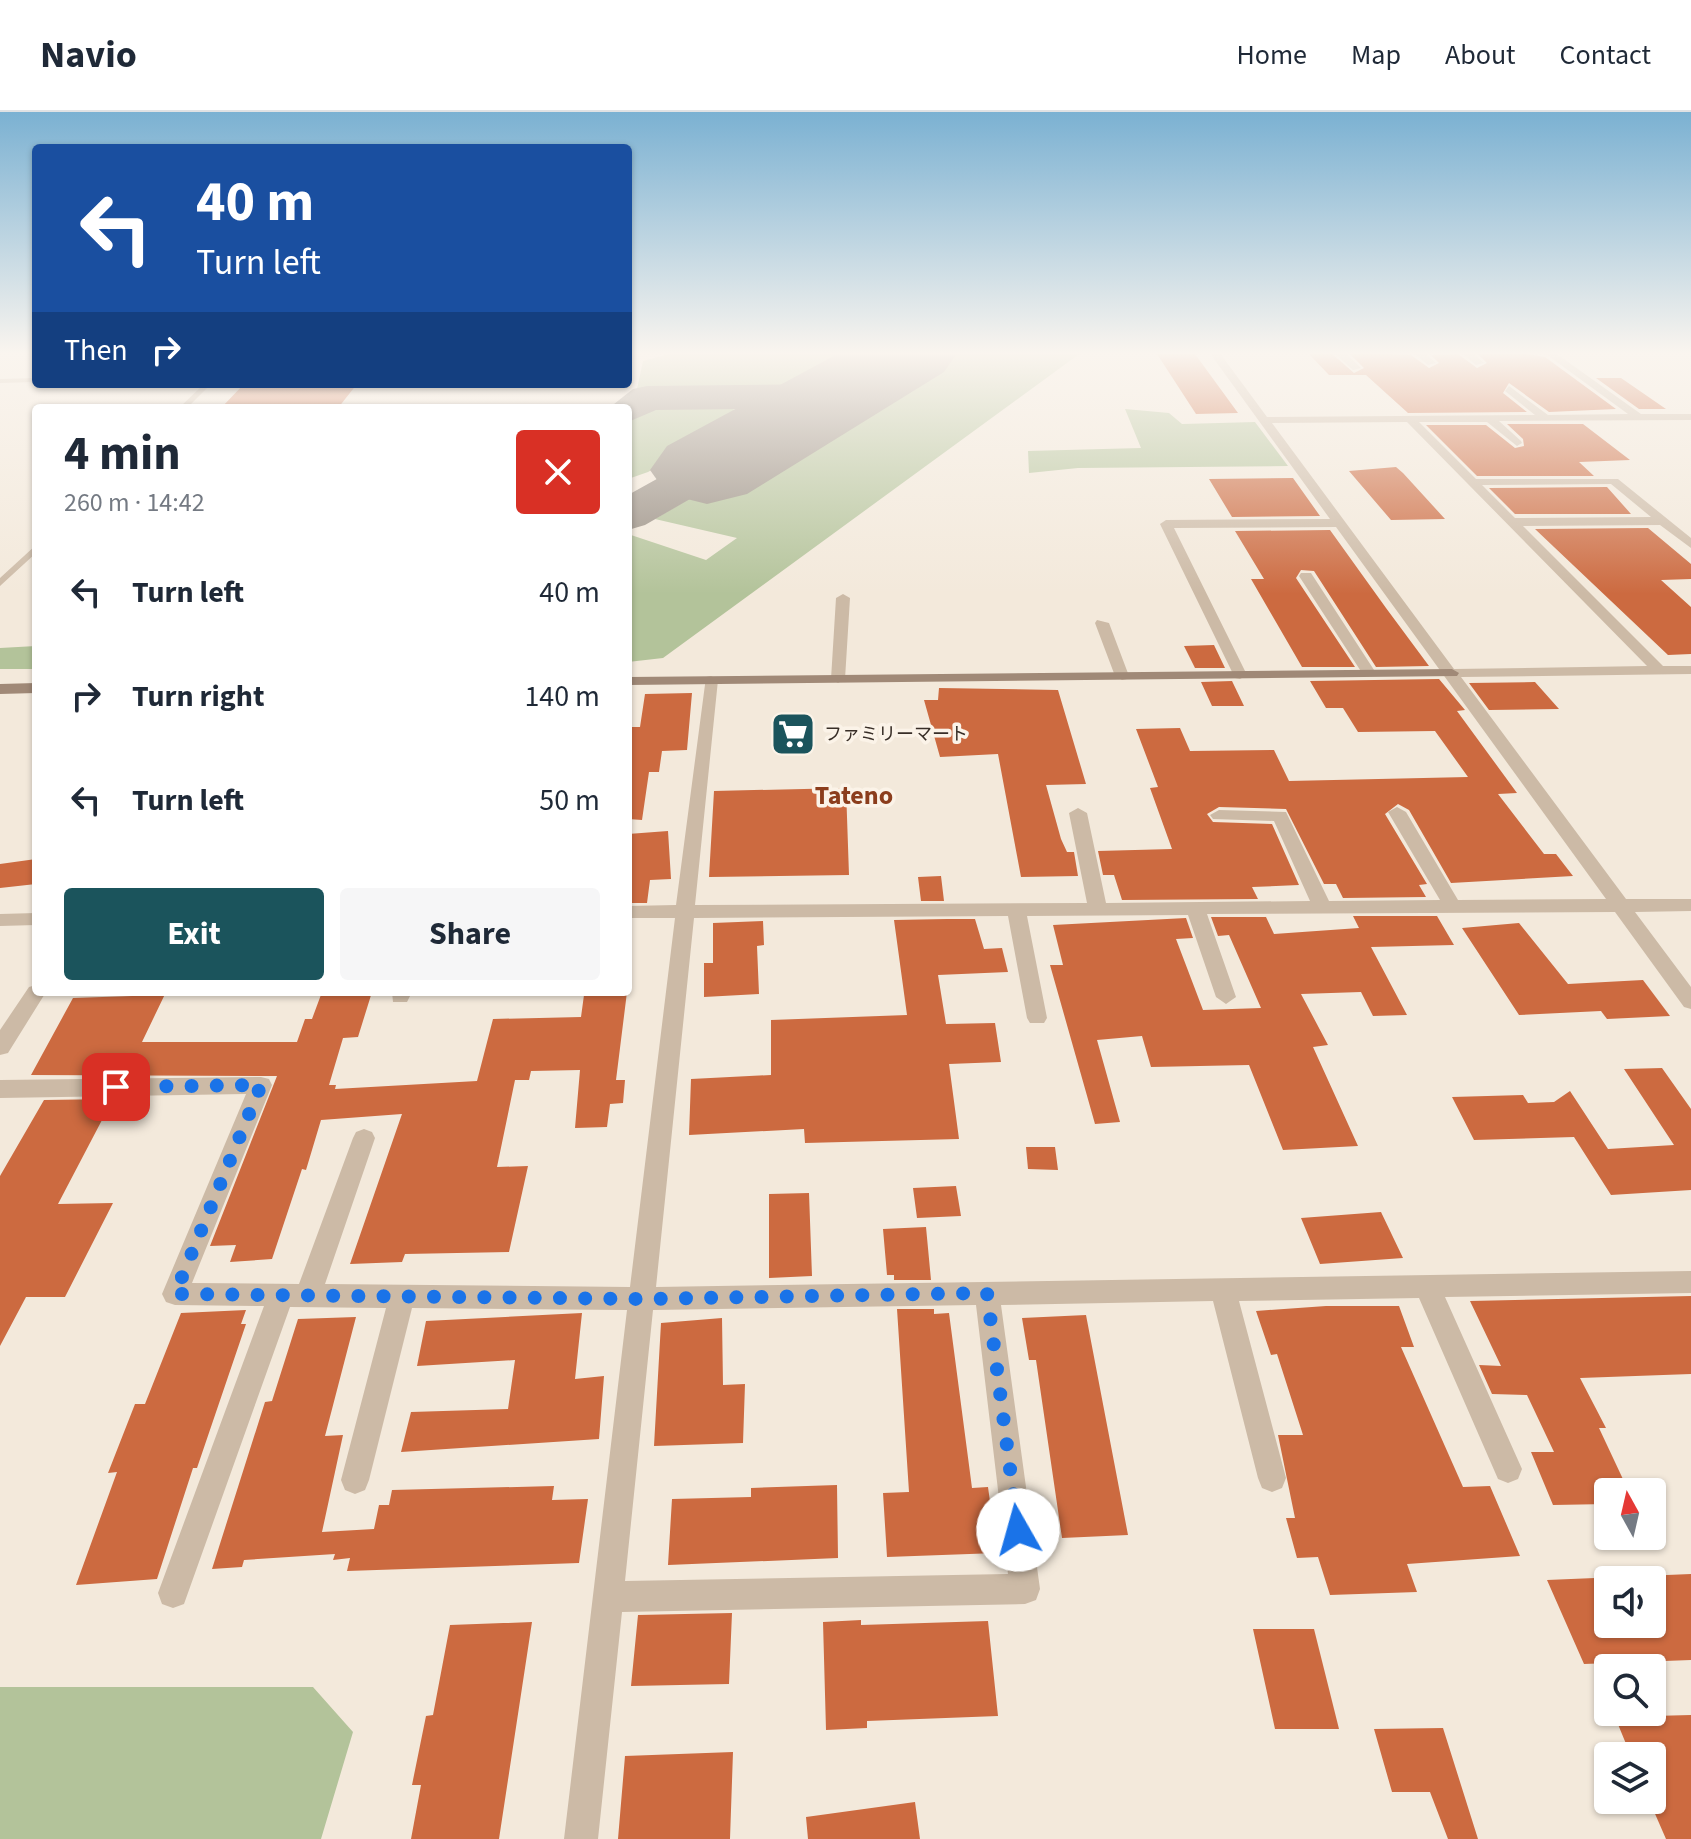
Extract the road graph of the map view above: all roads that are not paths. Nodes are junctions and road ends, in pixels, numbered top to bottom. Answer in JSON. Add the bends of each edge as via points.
{"nodes":[{"id":1,"x":1274,"y":433,"type":"edge"},
{"id":2,"x":1423,"y":433,"type":"edge"},
{"id":3,"x":1505,"y":433,"type":"edge"},
{"id":4,"x":1517,"y":443,"type":"dead end"},
{"id":5,"x":1472,"y":482,"type":"junction"},
{"id":6,"x":1663,"y":521,"type":"junction"},
{"id":7,"x":1512,"y":522,"type":"junction"},
{"id":8,"x":1341,"y":523,"type":"junction"},
{"id":9,"x":1691,"y":544,"type":"edge"},
{"id":10,"x":32,"y":552,"type":"edge"},
{"id":11,"x":1306,"y":576,"type":"dead end"},
{"id":12,"x":0,"y":583,"type":"edge"},
{"id":13,"x":843,"y":598,"type":"dead end"},
{"id":14,"x":1102,"y":623,"type":"dead end"},
{"id":15,"x":1659,"y":670,"type":"junction"},
{"id":16,"x":1691,"y":670,"type":"edge"},
{"id":17,"x":1369,"y":673,"type":"junction"},
{"id":18,"x":1452,"y":673,"type":"junction"},
{"id":19,"x":1240,"y":675,"type":"junction"},
{"id":20,"x":1122,"y":676,"type":"junction"},
{"id":21,"x":838,"y":679,"type":"junction"},
{"id":22,"x":711,"y":680,"type":"junction"},
{"id":23,"x":632,"y":681,"type":"edge"},
{"id":24,"x":32,"y":688,"type":"edge"},
{"id":25,"x":0,"y":689,"type":"edge"},
{"id":26,"x":1397,"y":812,"type":"dead end"},
{"id":27,"x":1078,"y":813,"type":"dead end"},
{"id":28,"x":1219,"y":815,"type":"dead end"},
{"id":29,"x":1621,"y":905,"type":"junction"},
{"id":30,"x":1691,"y":905,"type":"edge"},
{"id":31,"x":1453,"y":907,"type":"junction"},
{"id":32,"x":1323,"y":908,"type":"junction"},
{"id":33,"x":1098,"y":909,"type":"junction"},
{"id":34,"x":1196,"y":909,"type":"junction"},
{"id":35,"x":1016,"y":910,"type":"junction"},
{"id":36,"x":632,"y":912,"type":"edge"},
{"id":37,"x":685,"y":912,"type":"junction"},
{"id":38,"x":32,"y":919,"type":"edge"},
{"id":39,"x":0,"y":920,"type":"edge"},
{"id":40,"x":33,"y":996,"type":"edge"},
{"id":41,"x":1226,"y":997,"type":"dead end"},
{"id":42,"x":1691,"y":1002,"type":"edge"},
{"id":43,"x":1037,"y":1018,"type":"dead end"},
{"id":44,"x":0,"y":1047,"type":"edge"},
{"id":45,"x":0,"y":1089,"type":"edge"},
{"id":46,"x":364,"y":1138,"type":"dead end"},
{"id":47,"x":1691,"y":1282,"type":"edge"},
{"id":48,"x":1427,"y":1286,"type":"junction"},
{"id":49,"x":1223,"y":1290,"type":"junction"},
{"id":50,"x":987,"y":1293,"type":"junction"},
{"id":51,"x":294,"y":1295,"type":"junction"},
{"id":52,"x":402,"y":1296,"type":"junction"},
{"id":53,"x":643,"y":1299,"type":"junction"},
{"id":54,"x":1508,"y":1469,"type":"dead end"},
{"id":55,"x":1272,"y":1478,"type":"dead end"},
{"id":56,"x":355,"y":1480,"type":"dead end"},
{"id":57,"x":173,"y":1593,"type":"dead end"},
{"id":58,"x":609,"y":1597,"type":"junction"},
{"id":59,"x":581,"y":1839,"type":"edge"}],
"edges":[{"from":1,"to":8,"type":"street"},
{"from":2,"to":5,"type":"street"},
{"from":3,"to":4,"type":"street"},
{"from":5,"to":6,"type":"street","via":[[1614,481]]},
{"from":5,"to":7,"type":"street"},
{"from":6,"to":7,"type":"street"},
{"from":6,"to":9,"type":"street"},
{"from":7,"to":15,"type":"street"},
{"from":8,"to":18,"type":"street"},
{"from":8,"to":19,"type":"street","via":[[1166,524]]},
{"from":10,"to":12,"type":"lane"},
{"from":11,"to":17,"type":"street"},
{"from":13,"to":21,"type":"street"},
{"from":14,"to":20,"type":"street"},
{"from":15,"to":16,"type":"street"},
{"from":15,"to":18,"type":"street"},
{"from":17,"to":18,"type":"street"},
{"from":17,"to":19,"type":"street"},
{"from":18,"to":29,"type":"street"},
{"from":19,"to":20,"type":"street"},
{"from":20,"to":21,"type":"street"},
{"from":21,"to":22,"type":"street"},
{"from":22,"to":23,"type":"street"},
{"from":22,"to":37,"type":"street"},
{"from":24,"to":25,"type":"street"},
{"from":26,"to":31,"type":"street"},
{"from":27,"to":33,"type":"street"},
{"from":28,"to":32,"type":"street","via":[[1280,816]]},
{"from":29,"to":30,"type":"street"},
{"from":29,"to":31,"type":"street"},
{"from":29,"to":42,"type":"street"},
{"from":31,"to":32,"type":"street"},
{"from":32,"to":34,"type":"street"},
{"from":33,"to":34,"type":"street"},
{"from":33,"to":35,"type":"street"},
{"from":34,"to":41,"type":"street"},
{"from":35,"to":37,"type":"street"},
{"from":35,"to":43,"type":"street"},
{"from":36,"to":37,"type":"street"},
{"from":37,"to":53,"type":"street"},
{"from":38,"to":39,"type":"street"},
{"from":40,"to":44,"type":"street"},
{"from":45,"to":51,"type":"street","via":[[261,1085],[175,1294]]},
{"from":46,"to":51,"type":"street"},
{"from":47,"to":48,"type":"street"},
{"from":48,"to":49,"type":"street"},
{"from":48,"to":54,"type":"street"},
{"from":49,"to":50,"type":"street"},
{"from":49,"to":55,"type":"street"},
{"from":50,"to":53,"type":"street"},
{"from":50,"to":58,"type":"street","via":[[1025,1589]]},
{"from":51,"to":52,"type":"street"},
{"from":51,"to":57,"type":"street"},
{"from":52,"to":53,"type":"street"},
{"from":52,"to":56,"type":"street"},
{"from":53,"to":58,"type":"street"},
{"from":58,"to":59,"type":"street"}]}
